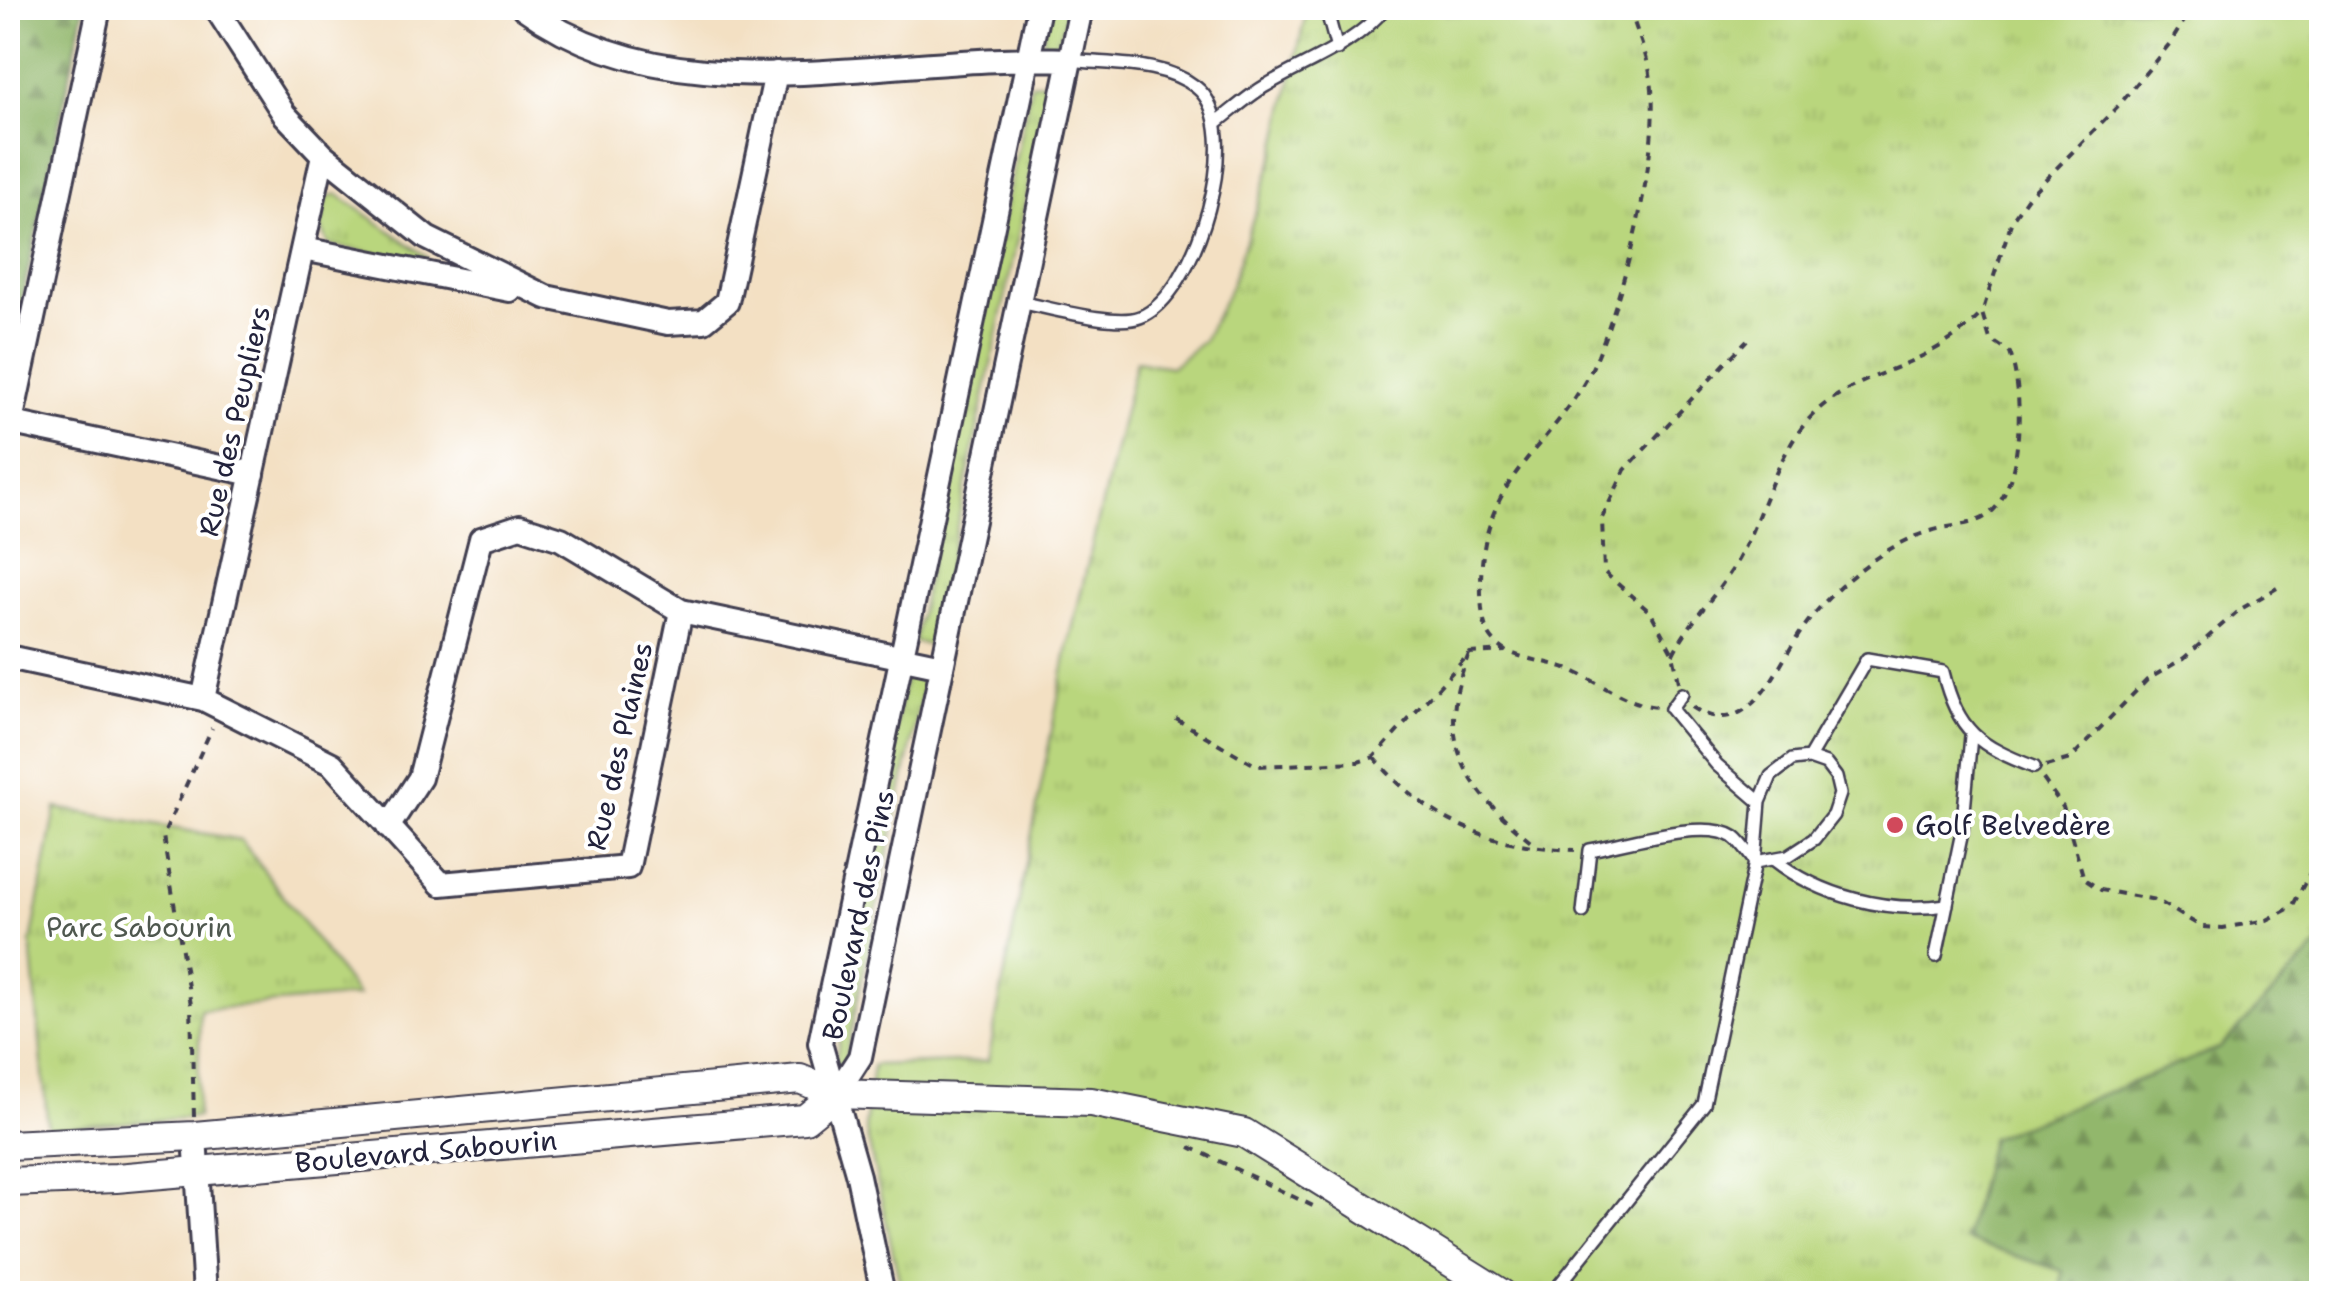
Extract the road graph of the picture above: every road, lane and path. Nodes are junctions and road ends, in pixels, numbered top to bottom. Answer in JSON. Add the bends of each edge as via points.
{"nodes":[{"id":1,"x":99,"y":8,"type":"edge"},
{"id":2,"x":216,"y":8,"type":"edge"},
{"id":3,"x":524,"y":8,"type":"edge"},
{"id":4,"x":1038,"y":8,"type":"edge"},
{"id":5,"x":1081,"y":8,"type":"edge"},
{"id":6,"x":1326,"y":8,"type":"edge"},
{"id":7,"x":1385,"y":8,"type":"edge"},
{"id":8,"x":1630,"y":8,"type":"edge"},
{"id":9,"x":2192,"y":8,"type":"edge"},
{"id":10,"x":1337,"y":49,"type":"junction"},
{"id":11,"x":1028,"y":58,"type":"junction"},
{"id":12,"x":1070,"y":60,"type":"junction"},
{"id":13,"x":776,"y":74,"type":"junction"},
{"id":14,"x":1216,"y":123,"type":"junction"},
{"id":15,"x":323,"y":155,"type":"junction"},
{"id":16,"x":302,"y":249,"type":"junction"},
{"id":17,"x":546,"y":297,"type":"junction"},
{"id":18,"x":1019,"y":302,"type":"junction"},
{"id":19,"x":1982,"y":314,"type":"junction"},
{"id":20,"x":1747,"y":340,"type":"dead end"},
{"id":21,"x":9,"y":422,"type":"edge"},
{"id":22,"x":252,"y":474,"type":"junction"},
{"id":23,"x":2277,"y":588,"type":"dead end"},
{"id":24,"x":681,"y":612,"type":"junction"},
{"id":25,"x":1505,"y":651,"type":"junction"},
{"id":26,"x":1470,"y":653,"type":"junction"},
{"id":27,"x":1673,"y":654,"type":"junction"},
{"id":28,"x":8,"y":657,"type":"edge"},
{"id":29,"x":900,"y":658,"type":"junction"},
{"id":30,"x":942,"y":666,"type":"junction"},
{"id":31,"x":1682,"y":694,"type":"junction"},
{"id":32,"x":212,"y":704,"type":"junction"},
{"id":33,"x":1671,"y":709,"type":"junction"},
{"id":34,"x":1176,"y":719,"type":"dead end"},
{"id":35,"x":1971,"y":736,"type":"junction"},
{"id":36,"x":1374,"y":756,"type":"junction"},
{"id":37,"x":1809,"y":758,"type":"junction"},
{"id":38,"x":2034,"y":767,"type":"junction"},
{"id":39,"x":1760,"y":802,"type":"junction"},
{"id":40,"x":388,"y":827,"type":"junction"},
{"id":41,"x":1540,"y":848,"type":"junction"},
{"id":42,"x":1590,"y":850,"type":"junction"},
{"id":43,"x":2322,"y":850,"type":"edge"},
{"id":44,"x":1773,"y":859,"type":"junction"},
{"id":45,"x":1755,"y":862,"type":"junction"},
{"id":46,"x":1947,"y":905,"type":"junction"},
{"id":47,"x":1583,"y":912,"type":"dead end"},
{"id":48,"x":1936,"y":956,"type":"dead end"},
{"id":49,"x":836,"y":1094,"type":"junction"},
{"id":50,"x":195,"y":1136,"type":"junction"},
{"id":51,"x":1183,"y":1145,"type":"dead end"},
{"id":52,"x":8,"y":1146,"type":"edge"},
{"id":53,"x":197,"y":1170,"type":"junction"},
{"id":54,"x":8,"y":1182,"type":"edge"},
{"id":55,"x":1320,"y":1210,"type":"dead end"},
{"id":56,"x":205,"y":1294,"type":"edge"},
{"id":57,"x":883,"y":1294,"type":"edge"},
{"id":58,"x":1502,"y":1294,"type":"edge"},
{"id":59,"x":1552,"y":1294,"type":"edge"}],
"edges":[{"from":1,"to":21,"type":"street"},
{"from":2,"to":15,"type":"street","via":[[284,114]]},
{"from":3,"to":13,"type":"street","via":[[574,40],[621,57]]},
{"from":4,"to":11,"type":"street","name":"Boulevard des Pins"},
{"from":5,"to":12,"type":"street","name":"Boulevard des Pins"},
{"from":6,"to":10,"type":"lane"},
{"from":7,"to":10,"type":"lane"},
{"from":8,"to":25,"type":"path","via":[[1652,84],[1646,179],[1598,353],[1562,418],[1504,486],[1487,532],[1483,621]]},
{"from":9,"to":19,"type":"path","via":[[2120,104],[2027,198],[2012,220]]},
{"from":10,"to":14,"type":"lane","via":[[1265,86]]},
{"from":11,"to":12,"type":"street"},
{"from":11,"to":13,"type":"street"},
{"from":11,"to":29,"type":"street","name":"Boulevard des Pins"},
{"from":12,"to":14,"type":"lane","via":[[1168,71],[1200,89]]},
{"from":12,"to":18,"type":"street","name":"Boulevard des Pins"},
{"from":13,"to":17,"type":"street","via":[[727,302],[704,322],[668,323]]},
{"from":14,"to":18,"type":"lane","via":[[1217,169],[1206,213],[1187,271],[1164,303],[1138,319]]},
{"from":15,"to":16,"type":"street","name":"Rue des Peupliers"},
{"from":15,"to":17,"type":"street","via":[[427,238]]},
{"from":16,"to":17,"type":"street"},
{"from":16,"to":22,"type":"street","name":"Rue des Peupliers"},
{"from":18,"to":30,"type":"street","name":"Boulevard des Pins"},
{"from":19,"to":27,"type":"path","via":[[1935,353],[1829,401],[1810,418],[1731,571],[1691,618]]},
{"from":19,"to":31,"type":"path","via":[[1990,340],[2010,353],[2018,384],[2016,452],[1999,502],[1978,520],[1926,532],[1859,569],[1814,614],[1755,703],[1736,716],[1701,712]]},
{"from":20,"to":27,"type":"path","via":[[1625,470],[1604,507],[1604,572],[1640,600]]},
{"from":21,"to":22,"type":"street"},
{"from":22,"to":32,"type":"street","name":"Rue des Peupliers"},
{"from":23,"to":38,"type":"path","via":[[2138,687],[2070,759]]},
{"from":24,"to":29,"type":"street"},
{"from":24,"to":40,"type":"street","name":"Rue des Plaines","via":[[628,867],[441,884]]},
{"from":24,"to":40,"type":"street","via":[[561,539],[520,526],[482,539],[420,778]]},
{"from":25,"to":26,"type":"path"},
{"from":25,"to":33,"type":"path","via":[[1570,670],[1642,705]]},
{"from":26,"to":36,"type":"path"},
{"from":26,"to":41,"type":"path","via":[[1453,712],[1462,764],[1496,811]]},
{"from":27,"to":31,"type":"path"},
{"from":28,"to":32,"type":"street","name":"Rue des Plaines"},
{"from":29,"to":30,"type":"street"},
{"from":29,"to":49,"type":"street","name":"Boulevard des Pins","via":[[820,1043]]},
{"from":30,"to":49,"type":"street","name":"Boulevard des Pins","via":[[860,1057]]},
{"from":31,"to":33,"type":"lane"},
{"from":32,"to":40,"type":"street","name":"Rue des Plaines","via":[[332,764]]},
{"from":32,"to":50,"type":"path","via":[[163,836],[191,1005]]},
{"from":33,"to":39,"type":"lane"},
{"from":34,"to":36,"type":"path","via":[[1257,766]]},
{"from":35,"to":37,"type":"lane","via":[[1944,672],[1867,659]]},
{"from":35,"to":38,"type":"lane"},
{"from":35,"to":46,"type":"lane"},
{"from":36,"to":41,"type":"path","via":[[1410,798],[1433,813],[1472,832]]},
{"from":37,"to":39,"type":"lane","via":[[1781,766]]},
{"from":37,"to":44,"type":"lane","via":[[1836,777],[1840,794],[1833,816],[1814,839]]},
{"from":38,"to":43,"type":"path","via":[[2063,807],[2084,879],[2101,890],[2156,900],[2202,927],[2267,920],[2292,908]]},
{"from":39,"to":45,"type":"lane"},
{"from":41,"to":42,"type":"path"},
{"from":42,"to":45,"type":"lane","via":[[1717,831],[1735,838]]},
{"from":42,"to":47,"type":"lane"},
{"from":44,"to":45,"type":"lane"},
{"from":44,"to":46,"type":"lane","via":[[1798,879],[1857,898],[1894,906]]},
{"from":45,"to":59,"type":"lane","via":[[1704,1104]]},
{"from":46,"to":48,"type":"lane"},
{"from":49,"to":50,"type":"street","name":"Boulevard Sabourin","via":[[800,1079]]},
{"from":49,"to":53,"type":"street","name":"Boulevard Sabourin","via":[[805,1120]]},
{"from":49,"to":57,"type":"street"},
{"from":49,"to":58,"type":"street","name":"Boulevard Sabourin","via":[[1091,1102],[1244,1133]]},
{"from":50,"to":52,"type":"street","name":"Boulevard Sabourin"},
{"from":50,"to":53,"type":"street"},
{"from":51,"to":55,"type":"path"},
{"from":53,"to":54,"type":"street","name":"Boulevard Sabourin"},
{"from":53,"to":56,"type":"street"}]}
